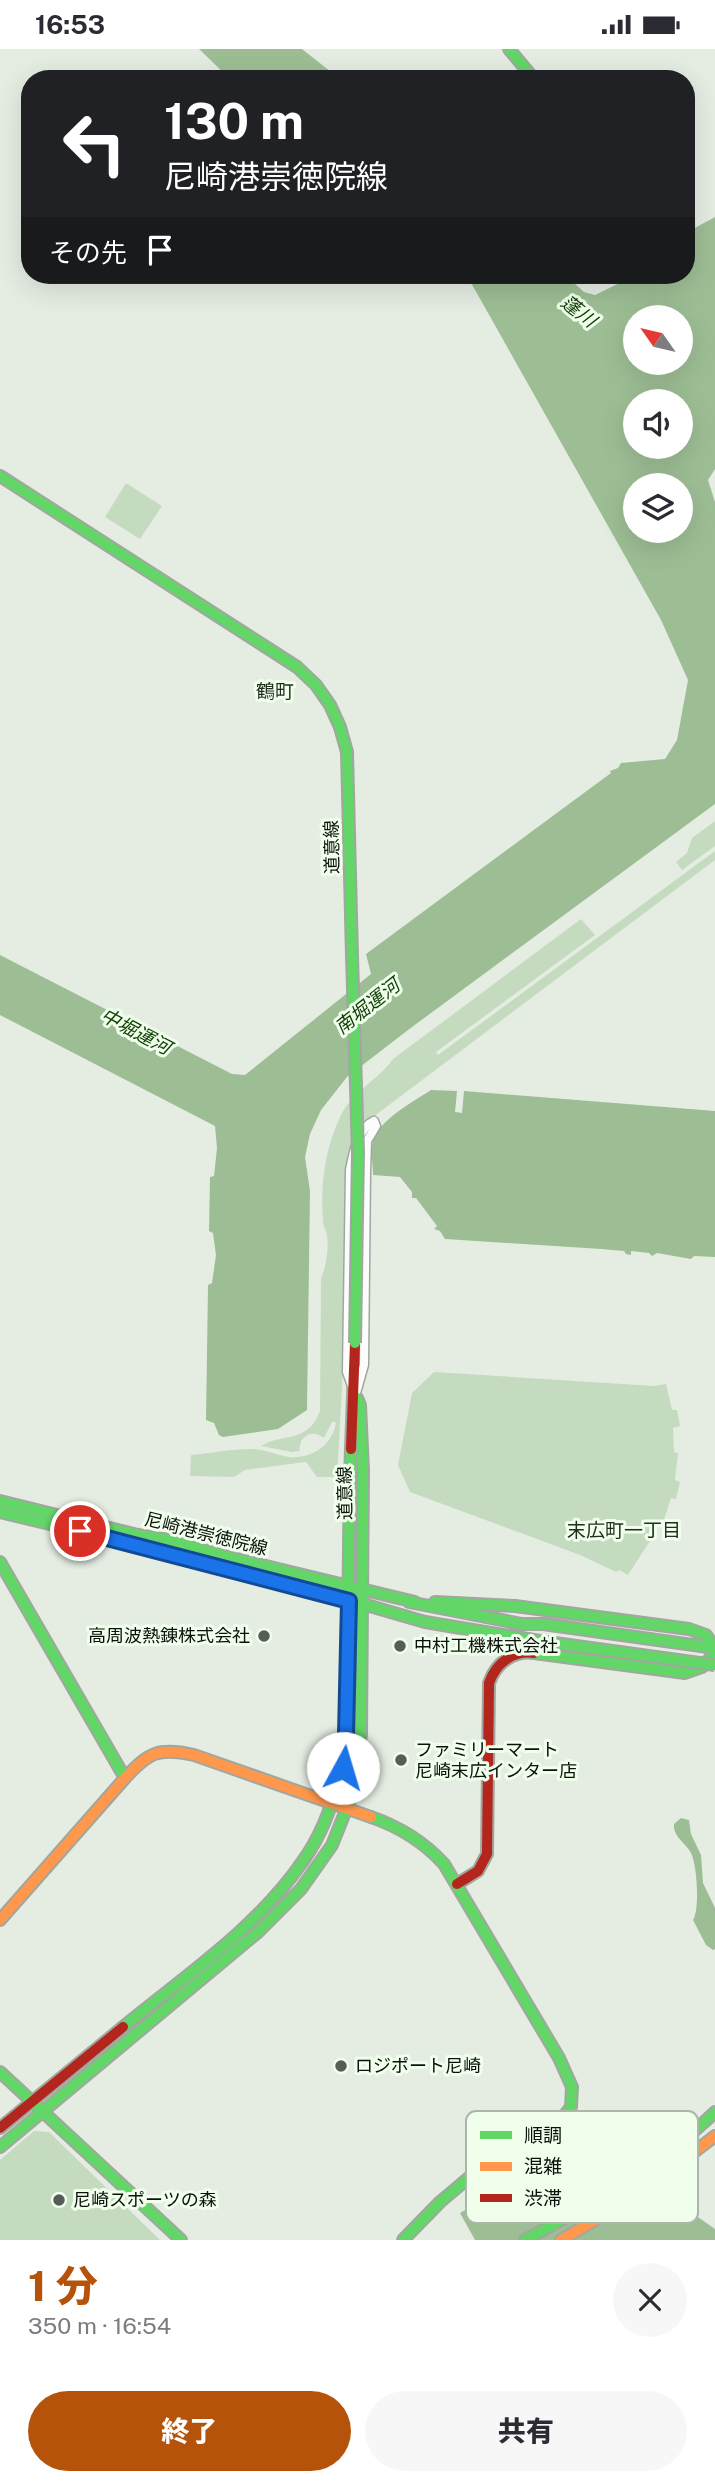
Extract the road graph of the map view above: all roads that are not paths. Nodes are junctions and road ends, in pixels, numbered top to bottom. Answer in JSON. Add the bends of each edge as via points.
{"nodes":[{"id":1,"x":509,"y":49,"type":"edge"},
{"id":2,"x":526,"y":70,"type":"edge"},
{"id":3,"x":0,"y":475,"type":"edge"},
{"id":4,"x":356,"y":1395,"type":"junction"},
{"id":5,"x":0,"y":1500,"type":"edge"},
{"id":6,"x":1,"y":1515,"type":"edge"},
{"id":7,"x":0,"y":1562,"type":"edge"},
{"id":8,"x":349,"y":1587,"type":"junction"},
{"id":9,"x":363,"y":1591,"type":"junction"},
{"id":10,"x":349,"y":1601,"type":"junction"},
{"id":11,"x":409,"y":1602,"type":"junction"},
{"id":12,"x":363,"y":1604,"type":"junction"},
{"id":13,"x":541,"y":1632,"type":"junction"},
{"id":14,"x":715,"y":1649,"type":"edge"},
{"id":15,"x":632,"y":1654,"type":"junction"},
{"id":16,"x":715,"y":1665,"type":"edge"},
{"id":17,"x":715,"y":1672,"type":"edge"},
{"id":18,"x":124,"y":1778,"type":"junction"},
{"id":19,"x":334,"y":1804,"type":"junction"},
{"id":20,"x":347,"y":1808,"type":"junction"},
{"id":21,"x":457,"y":1884,"type":"junction"},
{"id":22,"x":0,"y":1920,"type":"edge"},
{"id":23,"x":0,"y":2073,"type":"edge"},
{"id":24,"x":32,"y":2101,"type":"junction"},
{"id":25,"x":43,"y":2111,"type":"junction"},
{"id":26,"x":567,"y":2111,"type":"edge"},
{"id":27,"x":713,"y":2113,"type":"edge"},
{"id":28,"x":698,"y":2125,"type":"edge"},
{"id":29,"x":0,"y":2128,"type":"edge"},
{"id":30,"x":715,"y":2136,"type":"edge"},
{"id":31,"x":715,"y":2145,"type":"edge"},
{"id":32,"x":0,"y":2147,"type":"edge"},
{"id":33,"x":698,"y":2150,"type":"edge"},
{"id":34,"x":698,"y":2158,"type":"edge"},
{"id":35,"x":466,"y":2179,"type":"edge"},
{"id":36,"x":555,"y":2223,"type":"edge"},
{"id":37,"x":592,"y":2223,"type":"edge"},
{"id":38,"x":181,"y":2240,"type":"edge"},
{"id":39,"x":403,"y":2240,"type":"edge"},
{"id":40,"x":525,"y":2240,"type":"edge"},
{"id":41,"x":561,"y":2240,"type":"edge"}],
"edges":[{"from":1,"to":2,"type":"main road"},
{"from":3,"to":4,"type":"main road","name":"道意線","bridge":true,"via":[[297,667],[327,698],[340,722],[347,752],[358,1152]]},
{"from":4,"to":4,"type":"street","via":[[347,1372],[350,1170],[353,1150],[368,1123],[374,1121],[366,1162],[364,1365]]},
{"from":4,"to":8,"type":"main road","name":"道意線"},
{"from":4,"to":9,"type":"main road","name":"道意線","via":[[363,1470]]},
{"from":5,"to":8,"type":"main road","name":"尼崎港崇徳院線"},
{"from":6,"to":10,"type":"main road","name":"尼崎港崇徳院線","via":[[171,1553]]},
{"from":7,"to":18,"type":"main road"},
{"from":8,"to":9,"type":"main road","name":"尼崎港崇徳院線"},
{"from":8,"to":10,"type":"main road","name":"道意線"},
{"from":9,"to":11,"type":"main road","name":"尼崎港崇徳院線"},
{"from":9,"to":12,"type":"main road","name":"道意線"},
{"from":10,"to":12,"type":"main road","name":"尼崎港崇徳院線"},
{"from":10,"to":19,"type":"main road","name":"道意線","via":[[346,1734]]},
{"from":11,"to":13,"type":"main road","via":[[522,1624]]},
{"from":11,"to":14,"type":"main road","via":[[461,1602],[586,1614],[700,1632],[711,1639]]},
{"from":12,"to":13,"type":"main road","name":"尼崎港崇徳院線","via":[[425,1622]]},
{"from":12,"to":20,"type":"main road","name":"道意線","via":[[360,1754]]},
{"from":13,"to":14,"type":"main road"},
{"from":13,"to":15,"type":"main road","bridge":true},
{"from":14,"to":21,"type":"main road","via":[[704,1666],[684,1674],[529,1652],[501,1661],[489,1679],[488,1691],[487,1854],[478,1871]]},
{"from":15,"to":16,"type":"main road","bridge":true},
{"from":15,"to":17,"type":"main road","bridge":true},
{"from":18,"to":19,"type":"main road","via":[[153,1752],[178,1751]]},
{"from":18,"to":22,"type":"main road"},
{"from":19,"to":20,"type":"main road"},
{"from":19,"to":24,"type":"main road","name":"道意線","via":[[313,1848],[271,1902]]},
{"from":20,"to":21,"type":"main road","via":[[408,1833],[439,1858]]},
{"from":20,"to":25,"type":"main road","name":"道意線","via":[[325,1858],[287,1905]]},
{"from":21,"to":26,"type":"main road","via":[[559,2058],[572,2087]]},
{"from":23,"to":24,"type":"main road"},
{"from":24,"to":25,"type":"main road"},
{"from":24,"to":29,"type":"main road","name":"道意線"},
{"from":25,"to":32,"type":"main road","name":"道意線"},
{"from":25,"to":38,"type":"main road"},
{"from":27,"to":28,"type":"main road"},
{"from":30,"to":33,"type":"main road"},
{"from":31,"to":34,"type":"main road"},
{"from":35,"to":39,"type":"main road"},
{"from":36,"to":40,"type":"main road"},
{"from":37,"to":41,"type":"main road"}]}
